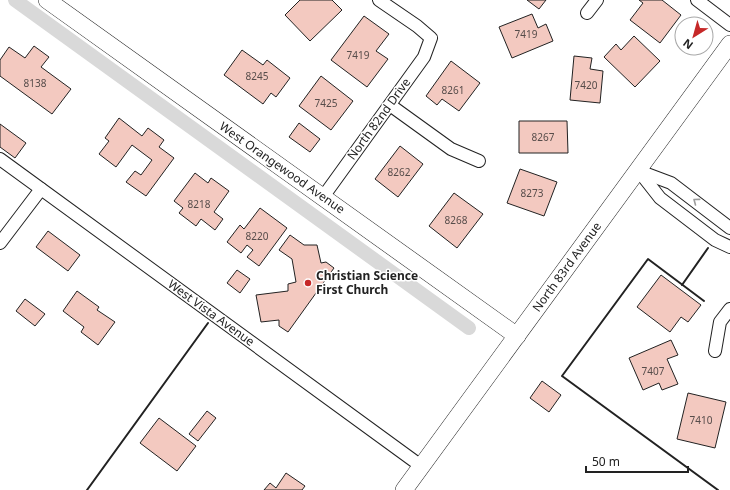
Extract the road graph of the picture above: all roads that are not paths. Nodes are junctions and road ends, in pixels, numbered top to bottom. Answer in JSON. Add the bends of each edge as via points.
{"nodes":[{"id":1,"x":47,"y":0,"type":"edge"},
{"id":2,"x":379,"y":0,"type":"edge"},
{"id":3,"x":597,"y":0,"type":"edge"},
{"id":4,"x":697,"y":0,"type":"edge"},
{"id":5,"x":587,"y":13,"type":"dead end"},
{"id":6,"x":730,"y":25,"type":"edge"},
{"id":7,"x":730,"y":44,"type":"edge"},
{"id":8,"x":390,"y":105,"type":"junction"},
{"id":9,"x":0,"y":159,"type":"edge"},
{"id":10,"x":479,"y":161,"type":"dead end"},
{"id":11,"x":638,"y":170,"type":"junction"},
{"id":12,"x":41,"y":189,"type":"junction"},
{"id":13,"x":323,"y":197,"type":"junction"},
{"id":14,"x":710,"y":212,"type":"junction"},
{"id":15,"x":699,"y":227,"type":"junction"},
{"id":16,"x":730,"y":228,"type":"edge"},
{"id":17,"x":0,"y":243,"type":"edge"},
{"id":18,"x":730,"y":247,"type":"edge"},
{"id":19,"x":730,"y":309,"type":"edge"},
{"id":20,"x":517,"y":336,"type":"junction"},
{"id":21,"x":715,"y":351,"type":"dead end"},
{"id":22,"x":421,"y":466,"type":"junction"},
{"id":23,"x":404,"y":490,"type":"edge"}],
"edges":[{"from":1,"to":13,"type":"street","name":"West Orangewood Avenue"},
{"from":2,"to":8,"type":"street","name":"North 82nd Drive","via":[[431,38],[424,57]]},
{"from":3,"to":5,"type":"street"},
{"from":4,"to":6,"type":"street"},
{"from":7,"to":11,"type":"street","name":"North 83rd Avenue"},
{"from":8,"to":10,"type":"street","via":[[451,149]]},
{"from":8,"to":13,"type":"street","name":"North 82nd Drive"},
{"from":9,"to":12,"type":"street","name":"West Vista Avenue"},
{"from":14,"to":11,"type":"street","one_way":true,"via":[[670,183]]},
{"from":11,"to":15,"type":"street","via":[[660,198]]},
{"from":11,"to":20,"type":"street","name":"North 83rd Avenue"},
{"from":12,"to":17,"type":"street"},
{"from":12,"to":22,"type":"street","name":"West Vista Avenue"},
{"from":13,"to":20,"type":"street","name":"West Orangewood Avenue"},
{"from":14,"to":15,"type":"street"},
{"from":14,"to":16,"type":"street"},
{"from":15,"to":18,"type":"street","via":[[715,240]]},
{"from":19,"to":21,"type":"street","via":[[720,322]]},
{"from":20,"to":22,"type":"street","name":"North 83rd Avenue"},
{"from":22,"to":23,"type":"street","name":"North 83rd Avenue"}]}
